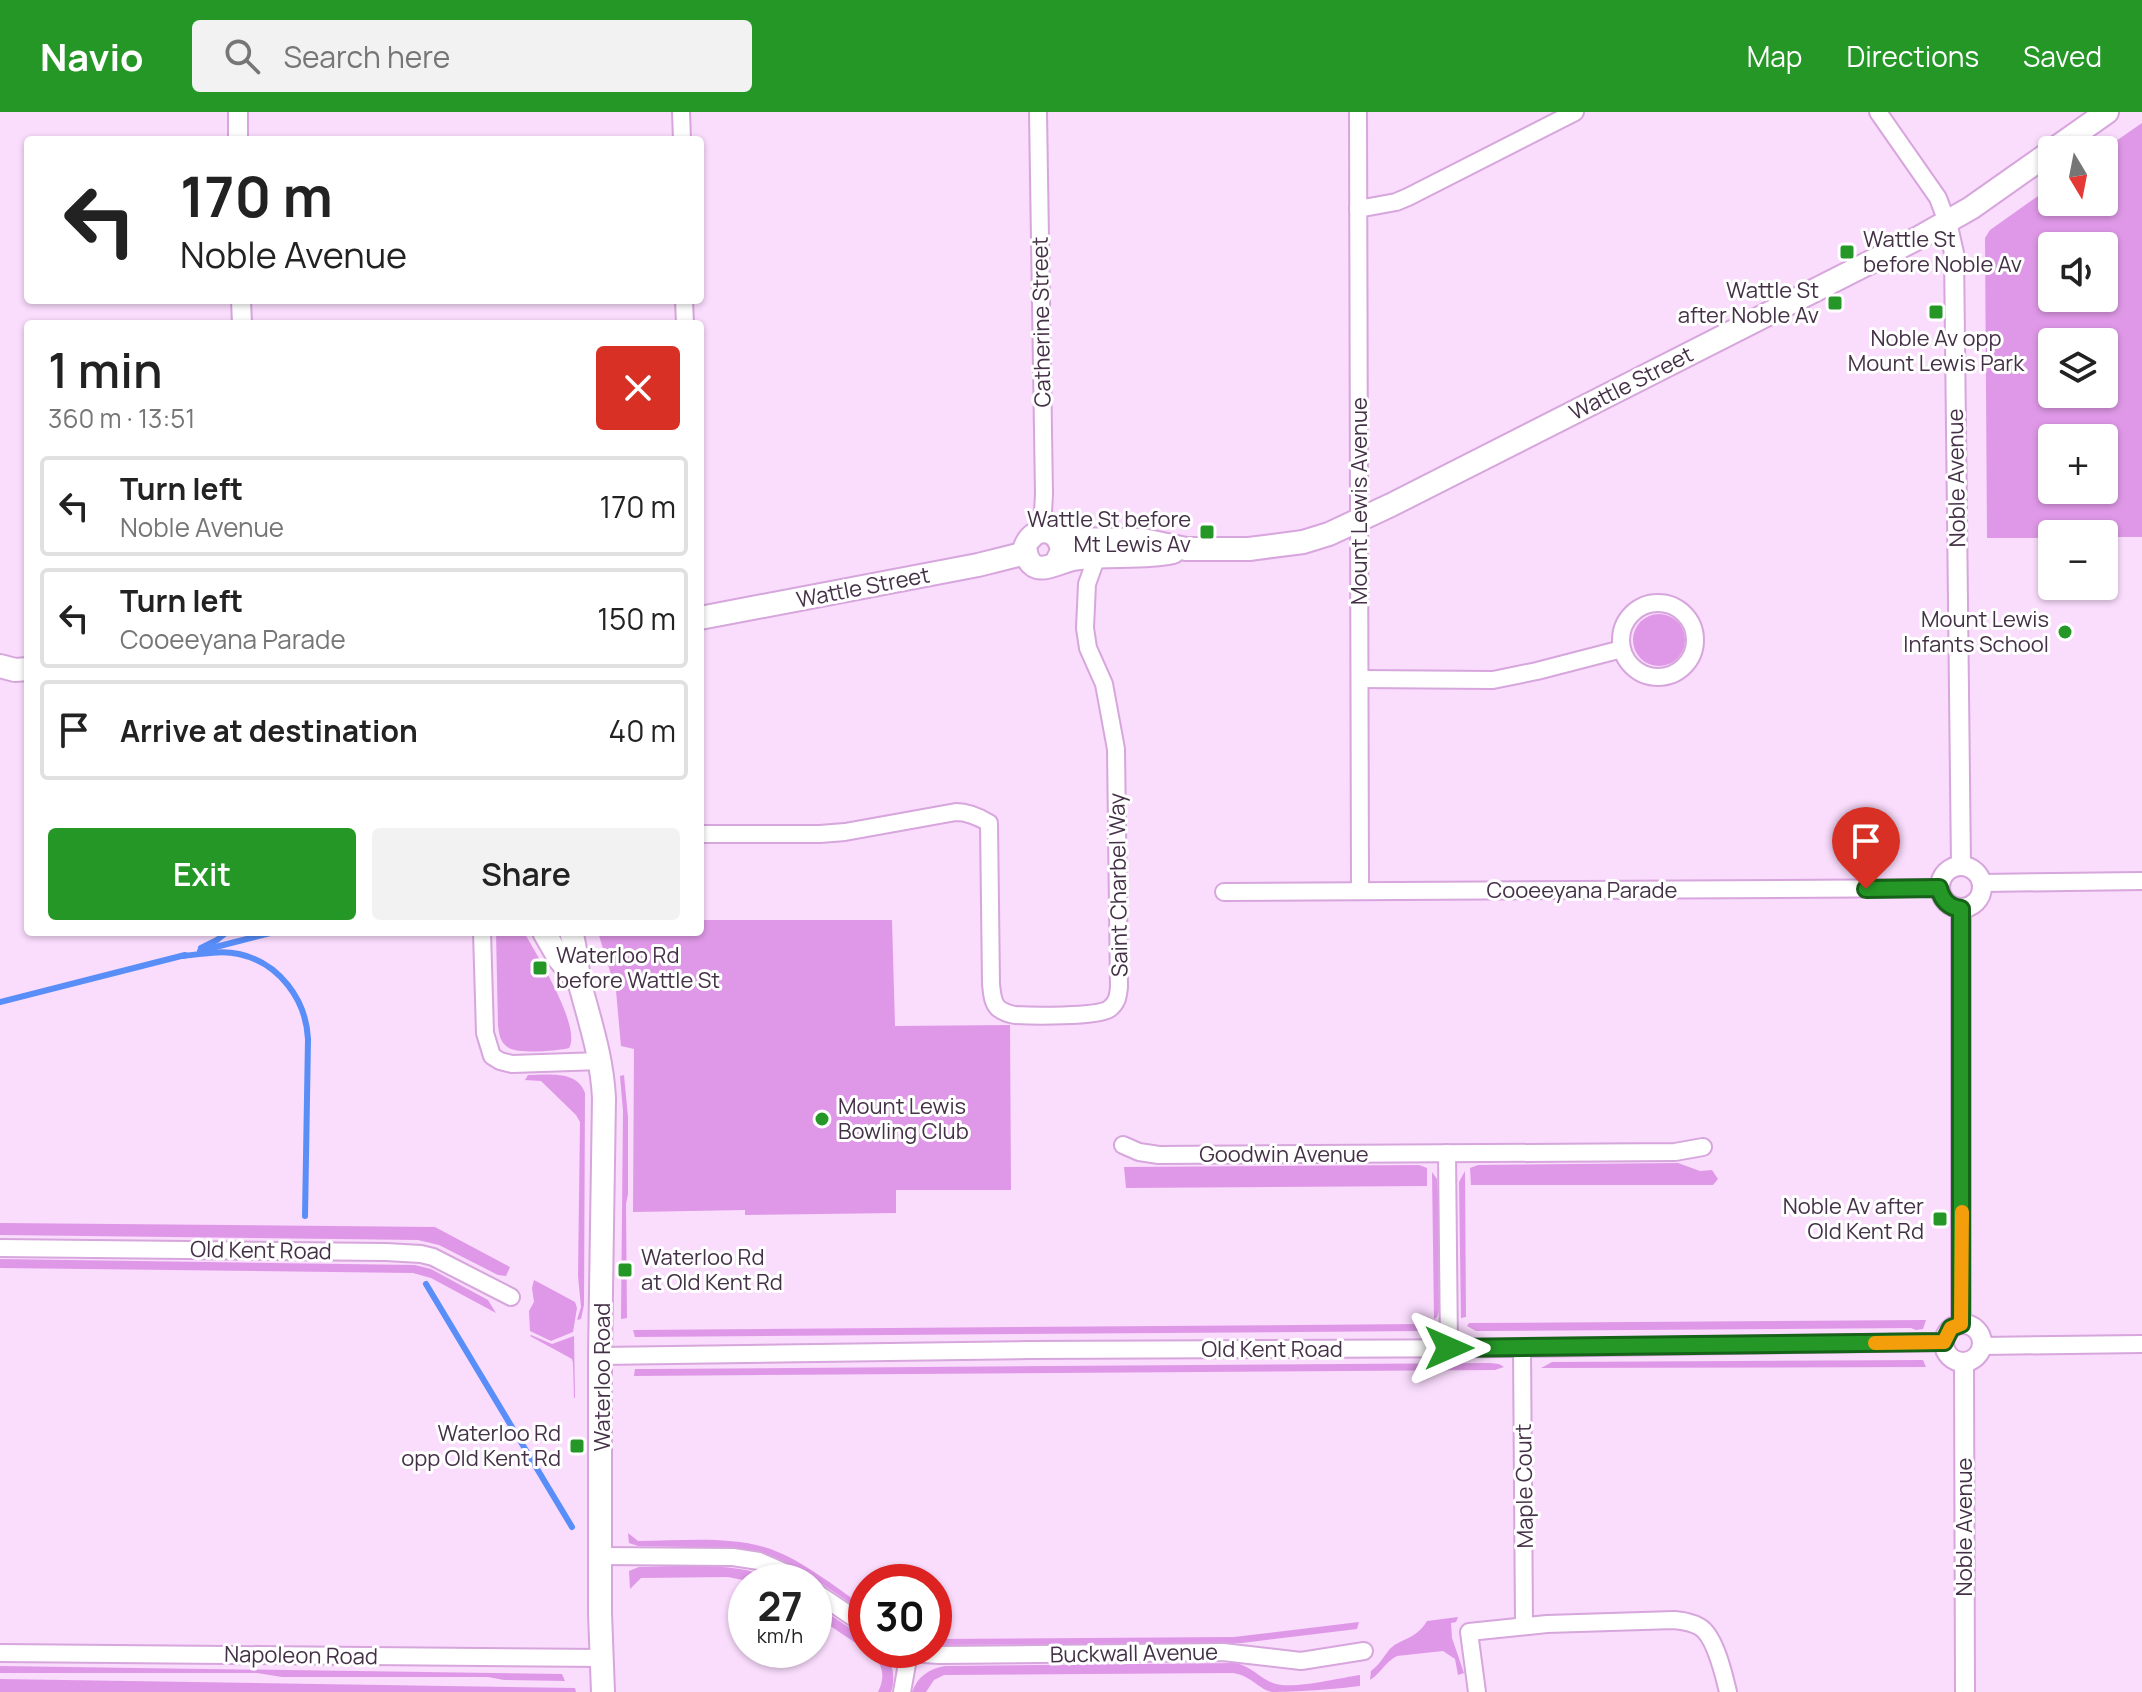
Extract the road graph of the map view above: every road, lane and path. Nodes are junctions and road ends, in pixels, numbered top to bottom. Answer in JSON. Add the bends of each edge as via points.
{"nodes":[{"id":1,"x":238,"y":112,"type":"edge"},
{"id":2,"x":681,"y":112,"type":"edge"},
{"id":3,"x":1038,"y":112,"type":"edge"},
{"id":4,"x":1358,"y":112,"type":"edge"},
{"id":5,"x":1575,"y":112,"type":"edge"},
{"id":6,"x":1878,"y":112,"type":"edge"},
{"id":7,"x":2107,"y":112,"type":"edge"},
{"id":8,"x":238,"y":136,"type":"edge"},
{"id":9,"x":682,"y":136,"type":"edge"},
{"id":10,"x":2073,"y":136,"type":"edge"},
{"id":11,"x":2038,"y":161,"type":"edge"},
{"id":12,"x":1358,"y":209,"type":"junction"},
{"id":13,"x":1947,"y":222,"type":"junction"},
{"id":14,"x":1359,"y":520,"type":"junction"},
{"id":15,"x":1050,"y":535,"type":"junction"},
{"id":16,"x":1186,"y":549,"type":"junction"},
{"id":17,"x":1026,"y":553,"type":"junction"},
{"id":18,"x":1097,"y":556,"type":"junction"},
{"id":19,"x":1056,"y":563,"type":"junction"},
{"id":20,"x":704,"y":617,"type":"edge"},
{"id":21,"x":1622,"y":649,"type":"junction"},
{"id":22,"x":1360,"y":679,"type":"junction"},
{"id":23,"x":704,"y":834,"type":"edge"},
{"id":24,"x":1961,"y":866,"type":"junction"},
{"id":25,"x":2142,"y":881,"type":"edge"},
{"id":26,"x":1982,"y":883,"type":"junction"},
{"id":27,"x":1939,"y":888,"type":"junction"},
{"id":28,"x":1360,"y":891,"type":"junction"},
{"id":29,"x":1224,"y":892,"type":"dead end"},
{"id":30,"x":1961,"y":909,"type":"junction"},
{"id":31,"x":482,"y":936,"type":"edge"},
{"id":32,"x":546,"y":936,"type":"edge"},
{"id":33,"x":572,"y":936,"type":"edge"},
{"id":34,"x":580,"y":984,"type":"junction"},
{"id":35,"x":601,"y":1061,"type":"junction"},
{"id":36,"x":1123,"y":1145,"type":"dead end"},
{"id":37,"x":1703,"y":1147,"type":"dead end"},
{"id":38,"x":1447,"y":1153,"type":"junction"},
{"id":39,"x":0,"y":1248,"type":"edge"},
{"id":40,"x":511,"y":1297,"type":"dead end"},
{"id":41,"x":1961,"y":1324,"type":"junction"},
{"id":42,"x":1944,"y":1342,"type":"junction"},
{"id":43,"x":2142,"y":1344,"type":"edge"},
{"id":44,"x":1982,"y":1346,"type":"junction"},
{"id":45,"x":1449,"y":1348,"type":"junction"},
{"id":46,"x":1522,"y":1348,"type":"junction"},
{"id":47,"x":600,"y":1356,"type":"junction"},
{"id":48,"x":1964,"y":1363,"type":"junction"},
{"id":49,"x":601,"y":1556,"type":"junction"},
{"id":50,"x":765,"y":1564,"type":"edge"},
{"id":51,"x":1524,"y":1625,"type":"junction"},
{"id":52,"x":1364,"y":1651,"type":"dead end"},
{"id":53,"x":0,"y":1653,"type":"edge"},
{"id":54,"x":952,"y":1655,"type":"edge"},
{"id":55,"x":602,"y":1658,"type":"junction"},
{"id":56,"x":904,"y":1668,"type":"edge"},
{"id":57,"x":603,"y":1692,"type":"edge"},
{"id":58,"x":902,"y":1692,"type":"edge"},
{"id":59,"x":1477,"y":1692,"type":"edge"},
{"id":60,"x":1728,"y":1692,"type":"edge"},
{"id":61,"x":1965,"y":1692,"type":"edge"}],
"edges":[{"from":1,"to":8,"type":"street"},
{"from":2,"to":9,"type":"street"},
{"from":3,"to":15,"type":"street","name":"Catherine Street","via":[[1044,494]]},
{"from":4,"to":12,"type":"street","name":"Mount Lewis Avenue"},
{"from":5,"to":12,"type":"street","via":[[1408,197]]},
{"from":6,"to":13,"type":"street","name":"Noble Avenue","via":[[1938,198]]},
{"from":7,"to":10,"type":"main road","name":"Wattle Street"},
{"from":11,"to":13,"type":"main road","name":"Wattle Street"},
{"from":12,"to":14,"type":"street","name":"Mount Lewis Avenue"},
{"from":13,"to":14,"type":"main road","name":"Wattle Street"},
{"from":13,"to":24,"type":"street","name":"Noble Avenue","via":[[1954,246]]},
{"from":14,"to":16,"type":"main road","name":"Wattle Street","via":[[1303,542]]},
{"from":14,"to":22,"type":"street","name":"Mount Lewis Avenue"},
{"from":15,"to":16,"type":"main road","name":"Wattle Street","via":[[1143,540]]},
{"from":15,"to":17,"type":"main road","via":[[1036,533],[1027,541]]},
{"from":15,"to":19,"type":"main road","via":[[1062,551]]},
{"from":16,"to":18,"type":"main road","name":"Wattle Street","via":[[1153,556]]},
{"from":17,"to":19,"type":"main road","via":[[1038,567]]},
{"from":17,"to":20,"type":"main road","name":"Wattle Street"},
{"from":18,"to":19,"type":"main road","name":"Wattle Street"},
{"from":18,"to":23,"type":"street","name":"Saint Charbel Way","via":[[1087,584],[1085,628],[1104,684],[1116,749],[1119,987],[1112,1007],[1089,1014],[1016,1015],[995,1004],[989,823],[980,818],[956,812],[833,833]]},
{"from":21,"to":21,"type":"street","via":[[1624,625],[1646,605],[1675,607],[1693,630],[1689,660],[1664,676],[1635,669]]},
{"from":21,"to":22,"type":"street","via":[[1505,678]]},
{"from":22,"to":28,"type":"street","name":"Mount Lewis Avenue"},
{"from":24,"to":26,"type":"street","via":[[1972,869]]},
{"from":24,"to":27,"type":"street","via":[[1943,875]]},
{"from":25,"to":26,"type":"street"},
{"from":26,"to":30,"type":"street","via":[[1977,901]]},
{"from":27,"to":28,"type":"street","name":"Cooeeyana Parade"},
{"from":27,"to":30,"type":"street","via":[[1948,905]]},
{"from":28,"to":29,"type":"street","name":"Cooeeyana Parade"},
{"from":30,"to":41,"type":"street"},
{"from":31,"to":35,"type":"street","via":[[485,1033],[492,1056],[512,1064]]},
{"from":32,"to":34,"type":"main road","name":"Waterloo Road"},
{"from":33,"to":34,"type":"main road","name":"Waterloo Road"},
{"from":34,"to":35,"type":"main road","name":"Waterloo Road"},
{"from":35,"to":47,"type":"main road","name":"Waterloo Road"},
{"from":36,"to":38,"type":"street","name":"Goodwin Avenue","via":[[1159,1155]]},
{"from":37,"to":38,"type":"street","name":"Goodwin Avenue","via":[[1675,1152]]},
{"from":38,"to":45,"type":"street"},
{"from":39,"to":40,"type":"street","name":"Old Kent Road","via":[[421,1254]]},
{"from":41,"to":42,"type":"street","via":[[1951,1328]]},
{"from":41,"to":44,"type":"street","via":[[1977,1330]]},
{"from":42,"to":46,"type":"street","name":"Old Kent Road"},
{"from":42,"to":48,"type":"street","via":[[1951,1359]]},
{"from":43,"to":44,"type":"street"},
{"from":44,"to":48,"type":"street","via":[[1974,1360]]},
{"from":45,"to":46,"type":"street","name":"Old Kent Road"},
{"from":45,"to":47,"type":"street","name":"Old Kent Road"},
{"from":46,"to":51,"type":"street","name":"Maple Court"},
{"from":47,"to":49,"type":"main road","name":"Waterloo Road"},
{"from":48,"to":61,"type":"street","name":"Noble Avenue"},
{"from":49,"to":50,"type":"street","via":[[720,1557]]},
{"from":49,"to":55,"type":"main road","name":"Waterloo Road"},
{"from":51,"to":59,"type":"street","via":[[1469,1632]]},
{"from":51,"to":60,"type":"street","via":[[1692,1623],[1711,1640]]},
{"from":52,"to":54,"type":"street","name":"Buckwall Avenue","via":[[1301,1661],[1239,1653]]},
{"from":53,"to":55,"type":"street","name":"Napoleon Road"},
{"from":55,"to":57,"type":"main road","name":"Waterloo Road"},
{"from":56,"to":58,"type":"street"}]}
